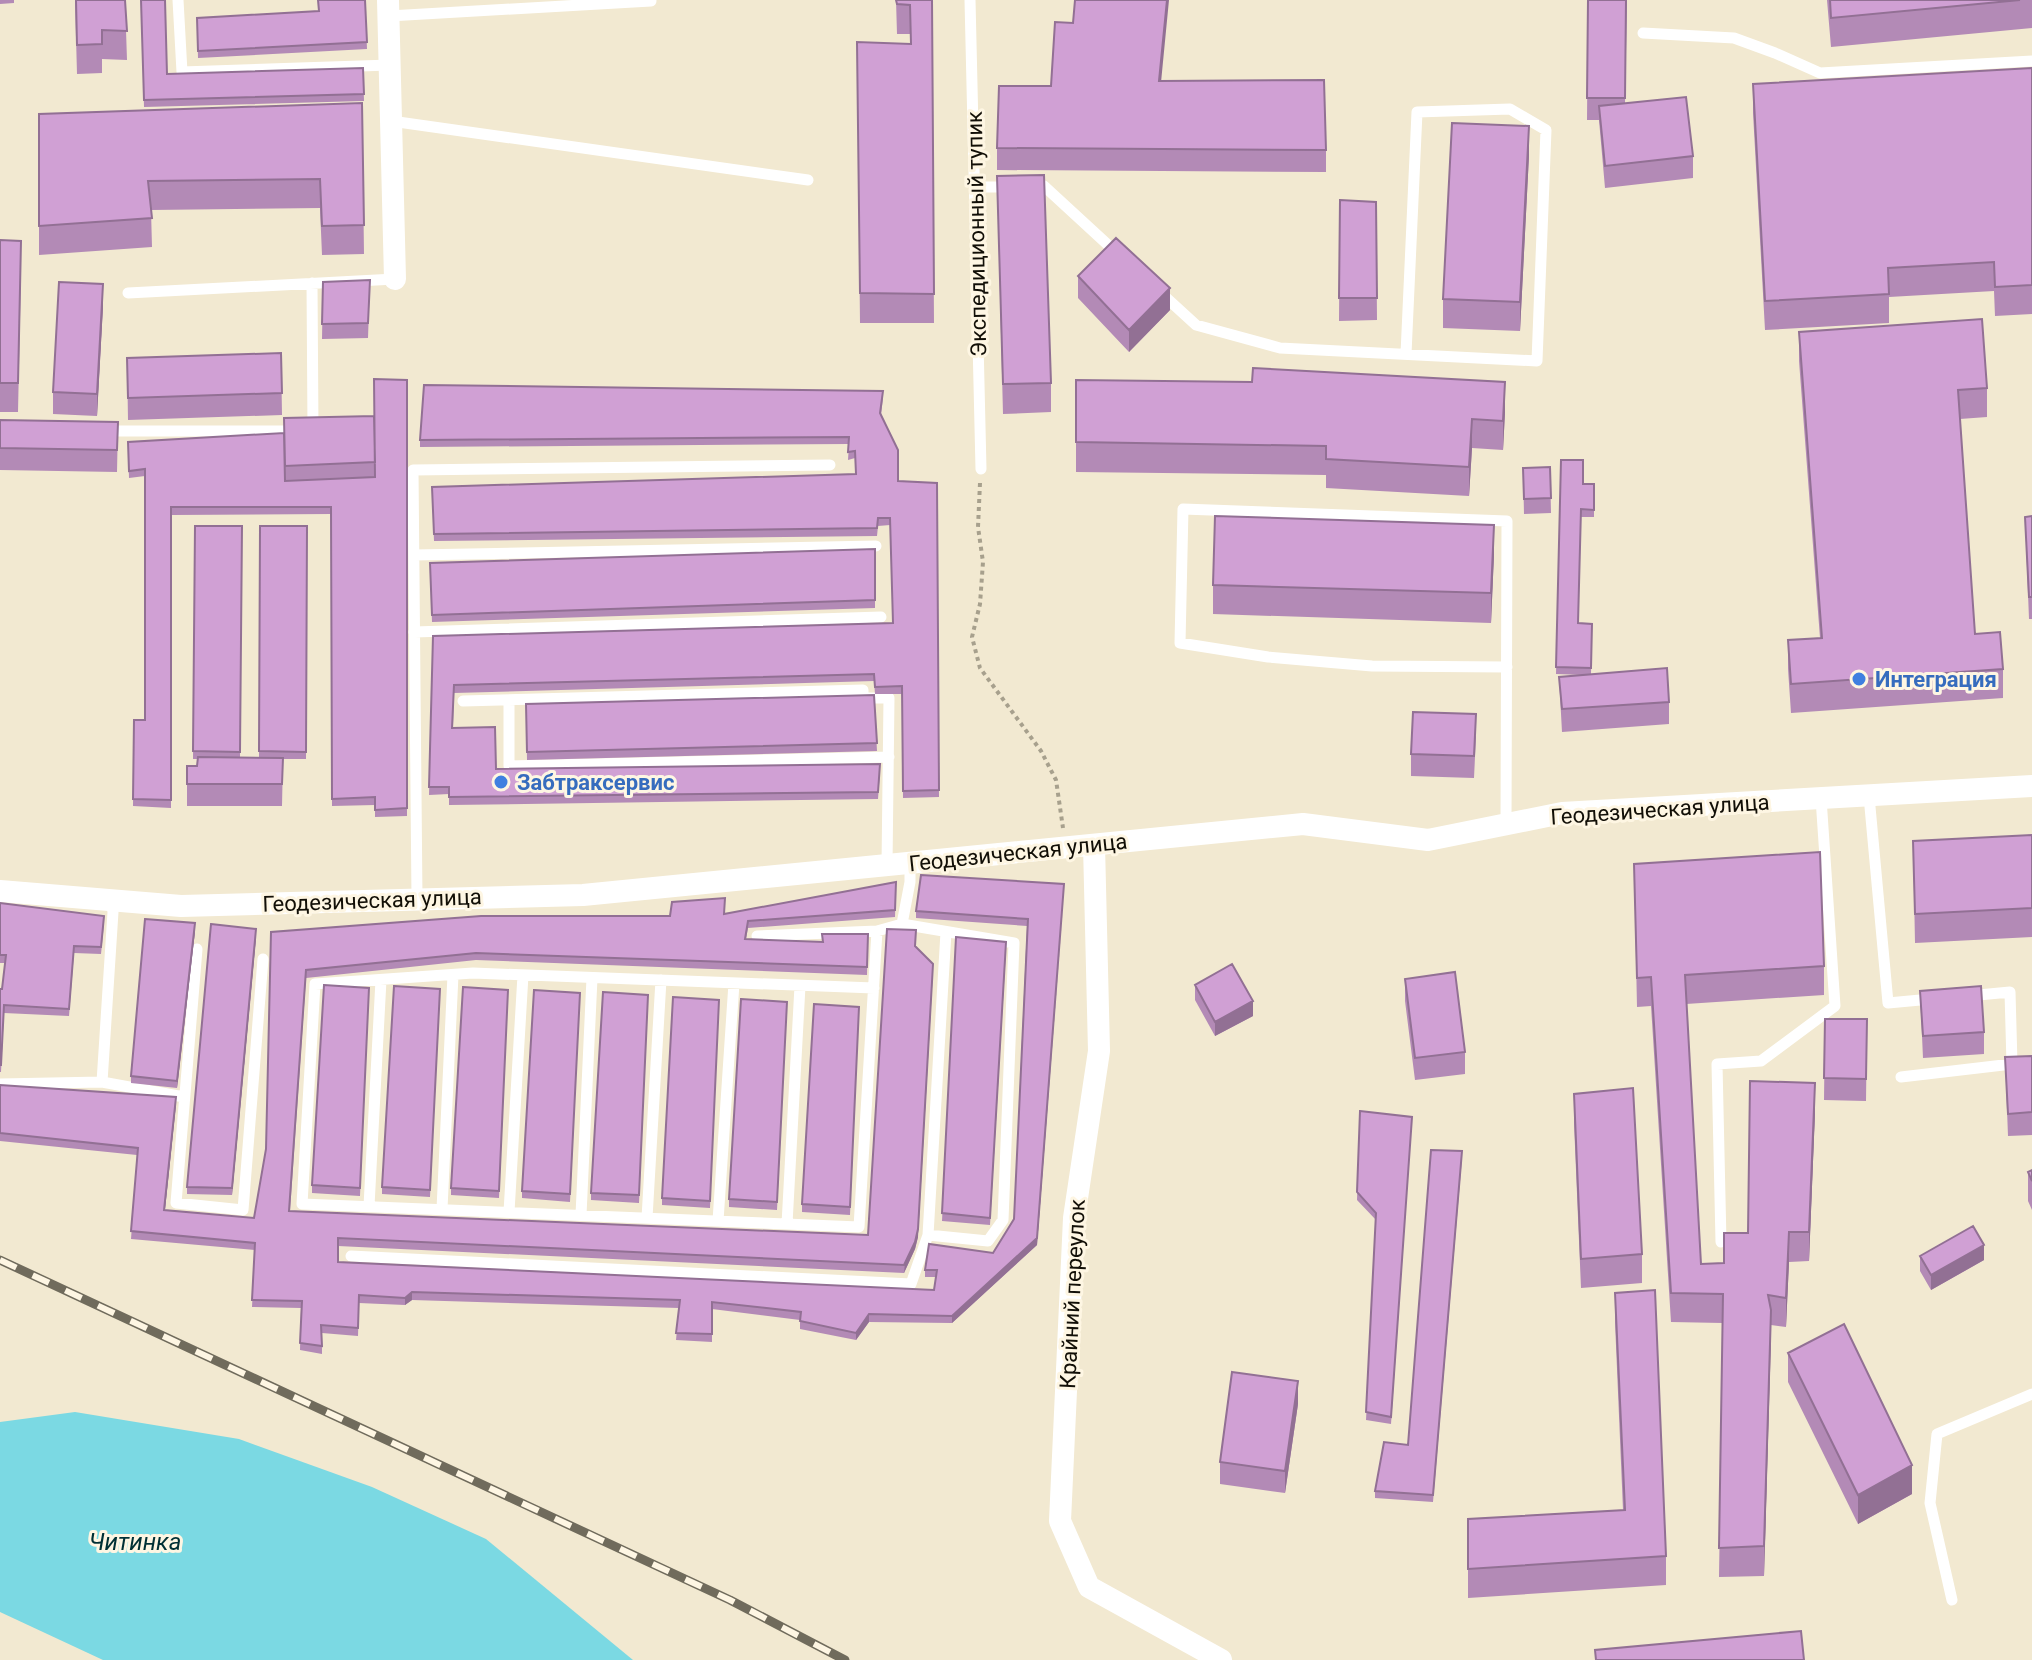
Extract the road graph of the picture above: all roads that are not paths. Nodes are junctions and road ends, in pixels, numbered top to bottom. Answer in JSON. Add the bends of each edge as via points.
{"nodes":[{"id":1,"x":178,"y":0,"type":"edge"},
{"id":2,"x":970,"y":0,"type":"edge"},
{"id":3,"x":651,"y":1,"type":"edge"},
{"id":4,"x":389,"y":8,"type":"edge"},
{"id":5,"x":1643,"y":33,"type":"dead end"},
{"id":6,"x":2032,"y":61,"type":"edge"},
{"id":7,"x":390,"y":65,"type":"junction"},
{"id":8,"x":391,"y":121,"type":"junction"},
{"id":9,"x":808,"y":180,"type":"dead end"},
{"id":10,"x":975,"y":187,"type":"junction"},
{"id":11,"x":1126,"y":261,"type":"edge"},
{"id":12,"x":395,"y":279,"type":"joint"},
{"id":13,"x":312,"y":283,"type":"junction"},
{"id":14,"x":1149,"y":283,"type":"edge"},
{"id":15,"x":128,"y":293,"type":"dead end"},
{"id":16,"x":1406,"y":354,"type":"junction"},
{"id":17,"x":94,"y":431,"type":"edge"},
{"id":18,"x":830,"y":465,"type":"dead end"},
{"id":19,"x":981,"y":469,"type":"road end"},
{"id":20,"x":876,"y":546,"type":"edge"},
{"id":21,"x":414,"y":555,"type":"junction"},
{"id":22,"x":881,"y":617,"type":"dead end"},
{"id":23,"x":414,"y":632,"type":"junction"},
{"id":24,"x":1507,"y":667,"type":"junction"},
{"id":25,"x":509,"y":700,"type":"junction"},
{"id":26,"x":463,"y":701,"type":"dead end"},
{"id":27,"x":889,"y":757,"type":"junction"},
{"id":28,"x":2032,"y":786,"type":"edge"},
{"id":29,"x":1869,"y":796,"type":"junction"},
{"id":30,"x":1821,"y":798,"type":"junction"},
{"id":31,"x":1506,"y":824,"type":"junction"},
{"id":32,"x":1094,"y":845,"type":"junction"},
{"id":33,"x":899,"y":864,"type":"junction"},
{"id":34,"x":0,"y":891,"type":"edge"},
{"id":35,"x":417,"y":899,"type":"junction"},
{"id":36,"x":111,"y":900,"type":"junction"},
{"id":37,"x":902,"y":924,"type":"junction"},
{"id":38,"x":877,"y":931,"type":"junction"},
{"id":39,"x":946,"y":932,"type":"junction"},
{"id":40,"x":757,"y":936,"type":"edge"},
{"id":41,"x":197,"y":949,"type":"dead end"},
{"id":42,"x":263,"y":959,"type":"dead end"},
{"id":43,"x":453,"y":975,"type":"junction"},
{"id":44,"x":523,"y":975,"type":"junction"},
{"id":45,"x":592,"y":978,"type":"junction"},
{"id":46,"x":381,"y":980,"type":"junction"},
{"id":47,"x":661,"y":980,"type":"junction"},
{"id":48,"x":734,"y":983,"type":"junction"},
{"id":49,"x":800,"y":986,"type":"junction"},
{"id":50,"x":874,"y":988,"type":"junction"},
{"id":51,"x":1901,"y":1077,"type":"dead end"},
{"id":52,"x":102,"y":1082,"type":"junction"},
{"id":53,"x":0,"y":1084,"type":"edge"},
{"id":54,"x":184,"y":1097,"type":"junction"},
{"id":55,"x":369,"y":1206,"type":"junction"},
{"id":56,"x":442,"y":1209,"type":"junction"},
{"id":57,"x":509,"y":1212,"type":"junction"},
{"id":58,"x":581,"y":1215,"type":"junction"},
{"id":59,"x":647,"y":1218,"type":"junction"},
{"id":60,"x":718,"y":1221,"type":"junction"},
{"id":61,"x":787,"y":1224,"type":"junction"},
{"id":62,"x":928,"y":1235,"type":"junction"},
{"id":63,"x":1721,"y":1242,"type":"edge"},
{"id":64,"x":351,"y":1256,"type":"dead end"},
{"id":65,"x":2032,"y":1394,"type":"edge"},
{"id":66,"x":1952,"y":1600,"type":"dead end"},
{"id":67,"x":1221,"y":1660,"type":"edge"}],
"edges":[{"from":1,"to":7,"type":"lane","via":[[182,72]]},
{"from":2,"to":10,"type":"lane","name":"Экспедиционный тупик"},
{"from":3,"to":4,"type":"lane"},
{"from":4,"to":7,"type":"street"},
{"from":5,"to":6,"type":"lane","via":[[1734,38],[1820,73]]},
{"from":7,"to":8,"type":"street"},
{"from":8,"to":9,"type":"lane"},
{"from":8,"to":12,"type":"street"},
{"from":10,"to":11,"type":"lane","via":[[1044,186]]},
{"from":10,"to":19,"type":"lane","name":"Экспедиционный тупик"},
{"from":12,"to":13,"type":"lane"},
{"from":13,"to":15,"type":"lane"},
{"from":13,"to":17,"type":"lane","via":[[313,431]]},
{"from":14,"to":16,"type":"lane","via":[[1196,325],[1280,348]]},
{"from":16,"to":16,"type":"lane","via":[[1537,361],[1546,130],[1510,109],[1417,112]]},
{"from":18,"to":21,"type":"lane","via":[[413,470]]},
{"from":20,"to":21,"type":"lane"},
{"from":21,"to":23,"type":"lane"},
{"from":22,"to":23,"type":"lane"},
{"from":23,"to":35,"type":"lane"},
{"from":24,"to":24,"type":"lane","via":[[1507,521],[1183,509],[1180,643],[1372,666]]},
{"from":24,"to":31,"type":"lane"},
{"from":25,"to":26,"type":"lane"},
{"from":25,"to":27,"type":"lane","via":[[509,766]]},
{"from":25,"to":27,"type":"lane","via":[[863,690],[863,698],[889,698]]},
{"from":27,"to":33,"type":"lane"},
{"from":28,"to":29,"type":"street","name":"Геодезическая улица"},
{"from":29,"to":30,"type":"street","name":"Геодезическая улица"},
{"from":29,"to":51,"type":"lane","via":[[1888,1003],[2010,992],[2012,1064]]},
{"from":30,"to":31,"type":"street","name":"Геодезическая улица","via":[[1562,813]]},
{"from":30,"to":63,"type":"lane","via":[[1835,1006],[1761,1061],[1717,1064]]},
{"from":31,"to":32,"type":"street","name":"Геодезическая улица","via":[[1428,840],[1303,824]]},
{"from":32,"to":33,"type":"street","name":"Геодезическая улица"},
{"from":32,"to":67,"type":"street","name":"Крайний переулок","via":[[1099,1051],[1074,1218],[1060,1521],[1089,1587]]},
{"from":33,"to":35,"type":"street","name":"Геодезическая улица","via":[[583,895]]},
{"from":33,"to":37,"type":"lane","via":[[910,882]]},
{"from":34,"to":36,"type":"street","name":"Геодезическая улица"},
{"from":35,"to":36,"type":"street","name":"Геодезическая улица","via":[[181,906]]},
{"from":36,"to":52,"type":"lane"},
{"from":37,"to":38,"type":"lane"},
{"from":37,"to":39,"type":"lane"},
{"from":38,"to":40,"type":"lane"},
{"from":38,"to":50,"type":"lane"},
{"from":39,"to":62,"type":"lane"},
{"from":39,"to":62,"type":"lane","via":[[1014,943],[1003,1220],[988,1241]]},
{"from":41,"to":54,"type":"lane"},
{"from":42,"to":54,"type":"lane","via":[[243,1210],[176,1203]]},
{"from":43,"to":44,"type":"lane"},
{"from":43,"to":46,"type":"lane"},
{"from":43,"to":56,"type":"lane"},
{"from":44,"to":45,"type":"lane"},
{"from":44,"to":57,"type":"lane"},
{"from":45,"to":47,"type":"lane"},
{"from":45,"to":58,"type":"lane"},
{"from":46,"to":55,"type":"lane"},
{"from":46,"to":55,"type":"lane","via":[[315,984],[302,1204]]},
{"from":47,"to":48,"type":"lane"},
{"from":47,"to":59,"type":"lane"},
{"from":48,"to":49,"type":"lane"},
{"from":48,"to":60,"type":"lane"},
{"from":49,"to":50,"type":"lane"},
{"from":49,"to":61,"type":"lane"},
{"from":50,"to":61,"type":"lane","via":[[859,1227]]},
{"from":52,"to":53,"type":"lane"},
{"from":52,"to":54,"type":"lane"},
{"from":55,"to":56,"type":"lane"},
{"from":56,"to":57,"type":"lane"},
{"from":57,"to":58,"type":"lane"},
{"from":58,"to":59,"type":"lane"},
{"from":59,"to":60,"type":"lane"},
{"from":60,"to":61,"type":"lane"},
{"from":62,"to":64,"type":"lane","via":[[911,1284]]},
{"from":65,"to":66,"type":"lane","via":[[1937,1434],[1930,1503]]}]}
